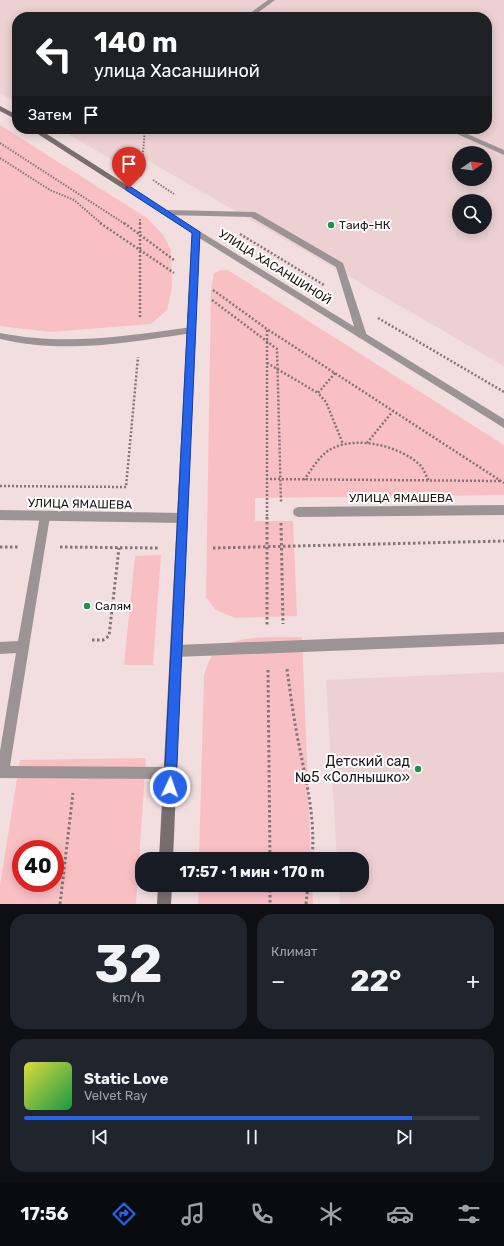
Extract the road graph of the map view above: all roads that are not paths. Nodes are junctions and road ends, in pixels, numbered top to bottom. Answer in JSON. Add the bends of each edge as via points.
{"nodes":[{"id":1,"x":272,"y":0,"type":"edge"},
{"id":2,"x":255,"y":12,"type":"edge"},
{"id":3,"x":0,"y":108,"type":"edge"},
{"id":4,"x":12,"y":115,"type":"edge"},
{"id":5,"x":42,"y":134,"type":"edge"},
{"id":6,"x":461,"y":134,"type":"edge"},
{"id":7,"x":504,"y":153,"type":"edge"},
{"id":8,"x":167,"y":213,"type":"junction"},
{"id":9,"x":196,"y":232,"type":"junction"},
{"id":10,"x":192,"y":330,"type":"junction"},
{"id":11,"x":0,"y":336,"type":"edge"},
{"id":12,"x":362,"y":336,"type":"junction"},
{"id":13,"x":504,"y":424,"type":"edge"},
{"id":14,"x":504,"y":510,"type":"edge"},
{"id":15,"x":298,"y":512,"type":"dead end"},
{"id":16,"x":0,"y":515,"type":"edge"},
{"id":17,"x":44,"y":516,"type":"junction"},
{"id":18,"x":183,"y":518,"type":"junction"},
{"id":19,"x":504,"y":638,"type":"edge"},
{"id":20,"x":23,"y":647,"type":"junction"},
{"id":21,"x":0,"y":648,"type":"edge"},
{"id":22,"x":176,"y":652,"type":"junction"},
{"id":23,"x":2,"y":772,"type":"edge"},
{"id":24,"x":170,"y":773,"type":"junction"},
{"id":25,"x":166,"y":852,"type":"edge"},
{"id":26,"x":165,"y":892,"type":"edge"},
{"id":27,"x":164,"y":904,"type":"edge"}],
"edges":[{"from":1,"to":2,"type":"street"},
{"from":3,"to":4,"type":"street"},
{"from":5,"to":8,"type":"street","name":"УЛИЦА ХАСАНШИНОЙ"},
{"from":6,"to":7,"type":"street"},
{"from":8,"to":9,"type":"street","name":"УЛИЦА ХАСАНШИНОЙ"},
{"from":8,"to":12,"type":"street","via":[[252,214],[340,265]]},
{"from":9,"to":10,"type":"street"},
{"from":9,"to":12,"type":"street","name":"УЛИЦА ХАСАНШИНОЙ"},
{"from":10,"to":11,"type":"street","via":[[118,341],[93,342],[34,342]]},
{"from":10,"to":18,"type":"street"},
{"from":12,"to":13,"type":"street","name":"УЛИЦА ХАСАНШИНОЙ"},
{"from":14,"to":15,"type":"street","name":"УЛИЦА ЯМАШЕВА"},
{"from":16,"to":17,"type":"street","name":"УЛИЦА ЯМАШЕВА"},
{"from":17,"to":18,"type":"street","name":"УЛИЦА ЯМАШЕВА"},
{"from":17,"to":20,"type":"street"},
{"from":18,"to":22,"type":"street"},
{"from":19,"to":22,"type":"street"},
{"from":20,"to":21,"type":"street"},
{"from":20,"to":23,"type":"street"},
{"from":22,"to":24,"type":"street"},
{"from":23,"to":24,"type":"street"},
{"from":24,"to":25,"type":"street"},
{"from":26,"to":27,"type":"street"}]}
